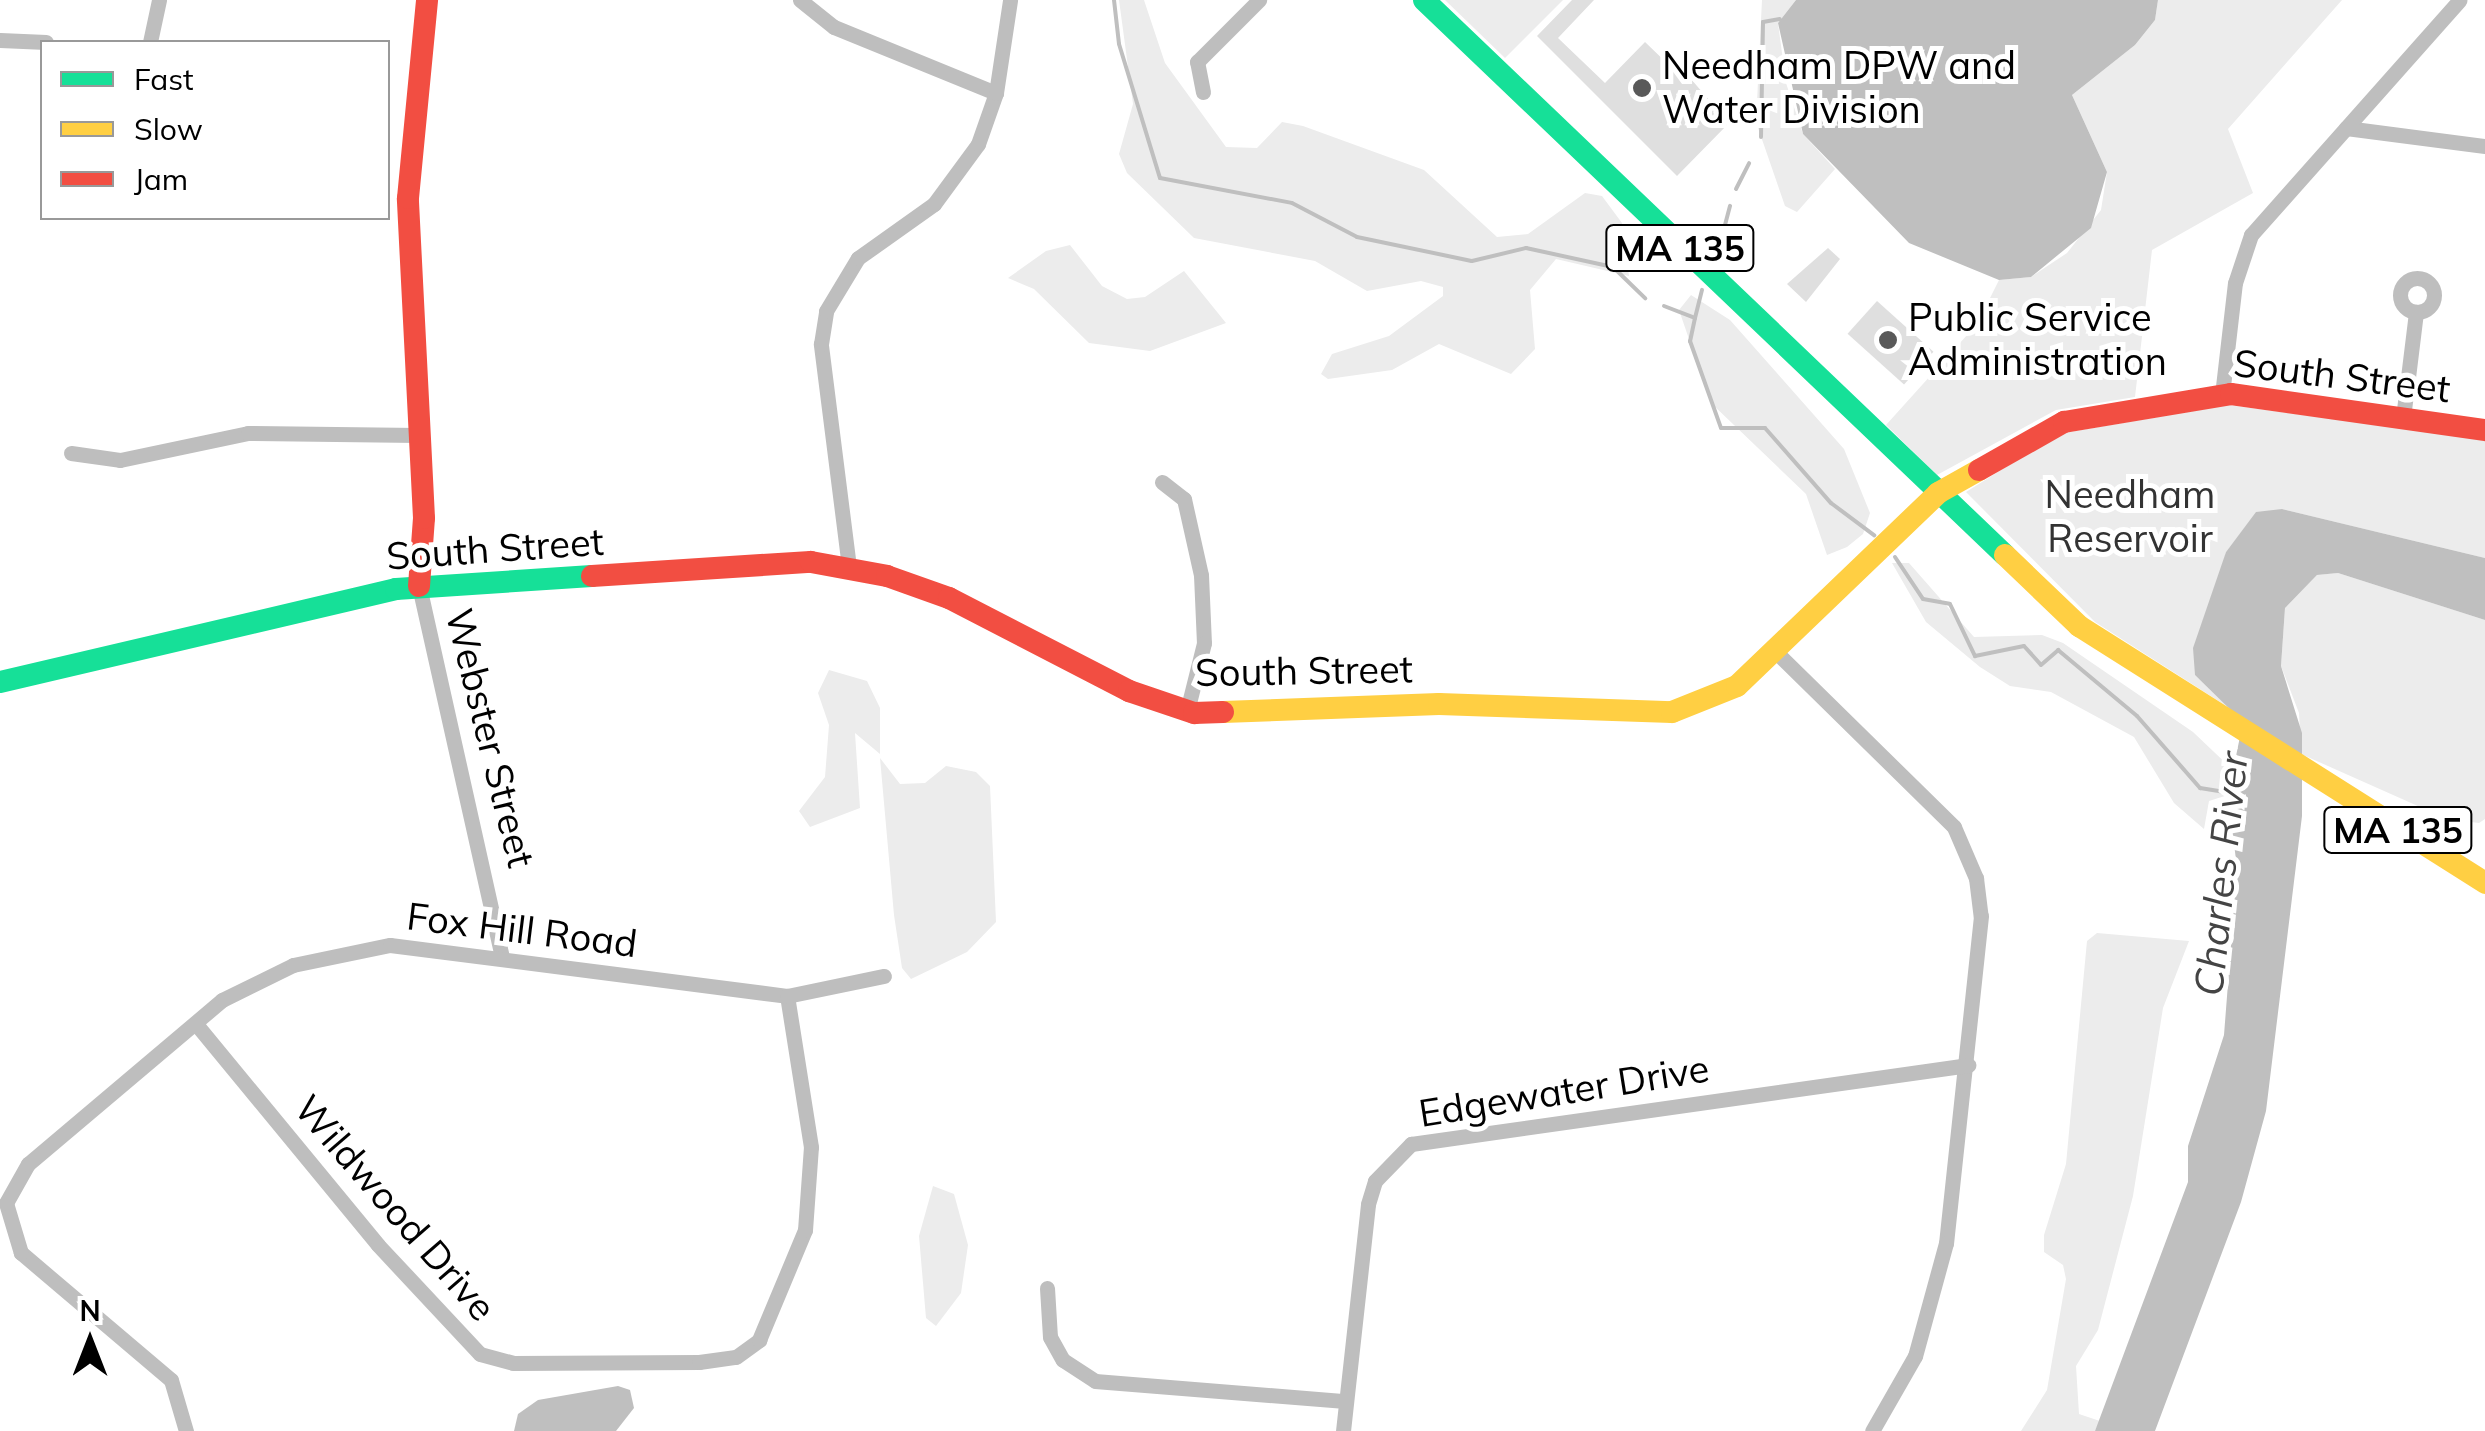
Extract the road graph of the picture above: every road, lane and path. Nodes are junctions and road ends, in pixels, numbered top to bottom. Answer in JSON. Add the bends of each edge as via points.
{"nodes":[{"id":1,"x":159,"y":0,"type":"edge"},
{"id":2,"x":427,"y":0,"type":"edge"},
{"id":3,"x":800,"y":0,"type":"edge"},
{"id":4,"x":1010,"y":0,"type":"edge"},
{"id":5,"x":1259,"y":0,"type":"edge"},
{"id":6,"x":1424,"y":0,"type":"edge"},
{"id":7,"x":2460,"y":0,"type":"edge"},
{"id":8,"x":0,"y":40,"type":"edge"},
{"id":9,"x":150,"y":40,"type":"edge"},
{"id":10,"x":40,"y":42,"type":"edge"},
{"id":11,"x":1203,"y":92,"type":"dead end"},
{"id":12,"x":996,"y":93,"type":"junction"},
{"id":13,"x":2346,"y":128,"type":"junction"},
{"id":14,"x":2485,"y":146,"type":"edge"},
{"id":15,"x":2416,"y":312,"type":"dead end"},
{"id":16,"x":2222,"y":395,"type":"junction"},
{"id":17,"x":2403,"y":418,"type":"junction"},
{"id":18,"x":2485,"y":430,"type":"edge"},
{"id":19,"x":418,"y":435,"type":"junction"},
{"id":20,"x":71,"y":453,"type":"dead end"},
{"id":21,"x":1162,"y":482,"type":"dead end"},
{"id":22,"x":1938,"y":494,"type":"junction"},
{"id":23,"x":850,"y":567,"type":"junction"},
{"id":24,"x":419,"y":586,"type":"junction"},
{"id":25,"x":1776,"y":651,"type":"junction"},
{"id":26,"x":0,"y":682,"type":"edge"},
{"id":27,"x":1187,"y":711,"type":"junction"},
{"id":28,"x":2485,"y":883,"type":"edge"},
{"id":29,"x":501,"y":954,"type":"junction"},
{"id":30,"x":884,"y":976,"type":"dead end"},
{"id":31,"x":787,"y":996,"type":"junction"},
{"id":32,"x":196,"y":1024,"type":"junction"},
{"id":33,"x":1968,"y":1065,"type":"junction"},
{"id":34,"x":1047,"y":1288,"type":"dead end"},
{"id":35,"x":1345,"y":1401,"type":"junction"},
{"id":36,"x":186,"y":1431,"type":"edge"},
{"id":37,"x":1343,"y":1431,"type":"edge"},
{"id":38,"x":1872,"y":1431,"type":"edge"}],
"edges":[{"from":1,"to":9,"type":"street"},
{"from":2,"to":19,"type":"street","name":"Webster Street","via":[[408,198]]},
{"from":3,"to":12,"type":"street","via":[[834,27]]},
{"from":4,"to":12,"type":"street"},
{"from":5,"to":11,"type":"street","via":[[1197,62]]},
{"from":6,"to":22,"type":"street","number":"MA 135"},
{"from":7,"to":13,"type":"street"},
{"from":8,"to":10,"type":"street"},
{"from":12,"to":23,"type":"street","via":[[958,178],[858,258],[826,311],[821,344]]},
{"from":13,"to":14,"type":"street"},
{"from":13,"to":16,"type":"street","via":[[2246,243]]},
{"from":15,"to":17,"type":"street"},
{"from":16,"to":17,"type":"street","name":"South Street"},
{"from":16,"to":22,"type":"street","name":"South Street","via":[[2064,422]]},
{"from":17,"to":18,"type":"street","name":"South Street"},
{"from":19,"to":20,"type":"street","via":[[248,433],[120,460]]},
{"from":19,"to":24,"type":"street","name":"Webster Street"},
{"from":21,"to":27,"type":"street","via":[[1184,499],[1201,575],[1204,643]]},
{"from":22,"to":25,"type":"street","name":"South Street"},
{"from":22,"to":28,"type":"street","number":"MA 135","via":[[2079,626]]},
{"from":23,"to":24,"type":"street","name":"South Street","via":[[812,562]]},
{"from":23,"to":27,"type":"street","name":"South Street","via":[[948,598],[1128,691]]},
{"from":24,"to":26,"type":"street","name":"South Street"},
{"from":24,"to":29,"type":"street","name":"Webster Street"},
{"from":25,"to":27,"type":"street","name":"South Street","via":[[1721,697],[1672,712],[1450,704]]},
{"from":25,"to":33,"type":"street","via":[[1954,827],[1966,852],[1981,916]]},
{"from":29,"to":31,"type":"street","name":"Fox Hill Road"},
{"from":29,"to":32,"type":"street","name":"Fox Hill Road","via":[[390,945],[340,952],[237,990]]},
{"from":30,"to":31,"type":"street","name":"Fox Hill Road"},
{"from":31,"to":32,"type":"street","name":"Wildwood Drive","via":[[811,1147],[805,1230],[759,1340],[740,1355],[700,1362],[513,1363],[480,1354],[378,1246]]},
{"from":32,"to":36,"type":"street","name":"Fox Hill Road","via":[[22,1170],[6,1212],[21,1254],[171,1380]]},
{"from":33,"to":35,"type":"street","name":"Edgewater Drive","via":[[1411,1144],[1375,1180],[1368,1204]]},
{"from":33,"to":38,"type":"street","via":[[1936,1290],[1895,1401]]},
{"from":34,"to":35,"type":"street","via":[[1050,1337],[1063,1360],[1094,1381]]},
{"from":35,"to":37,"type":"street","name":"Edgewater Drive"}]}
